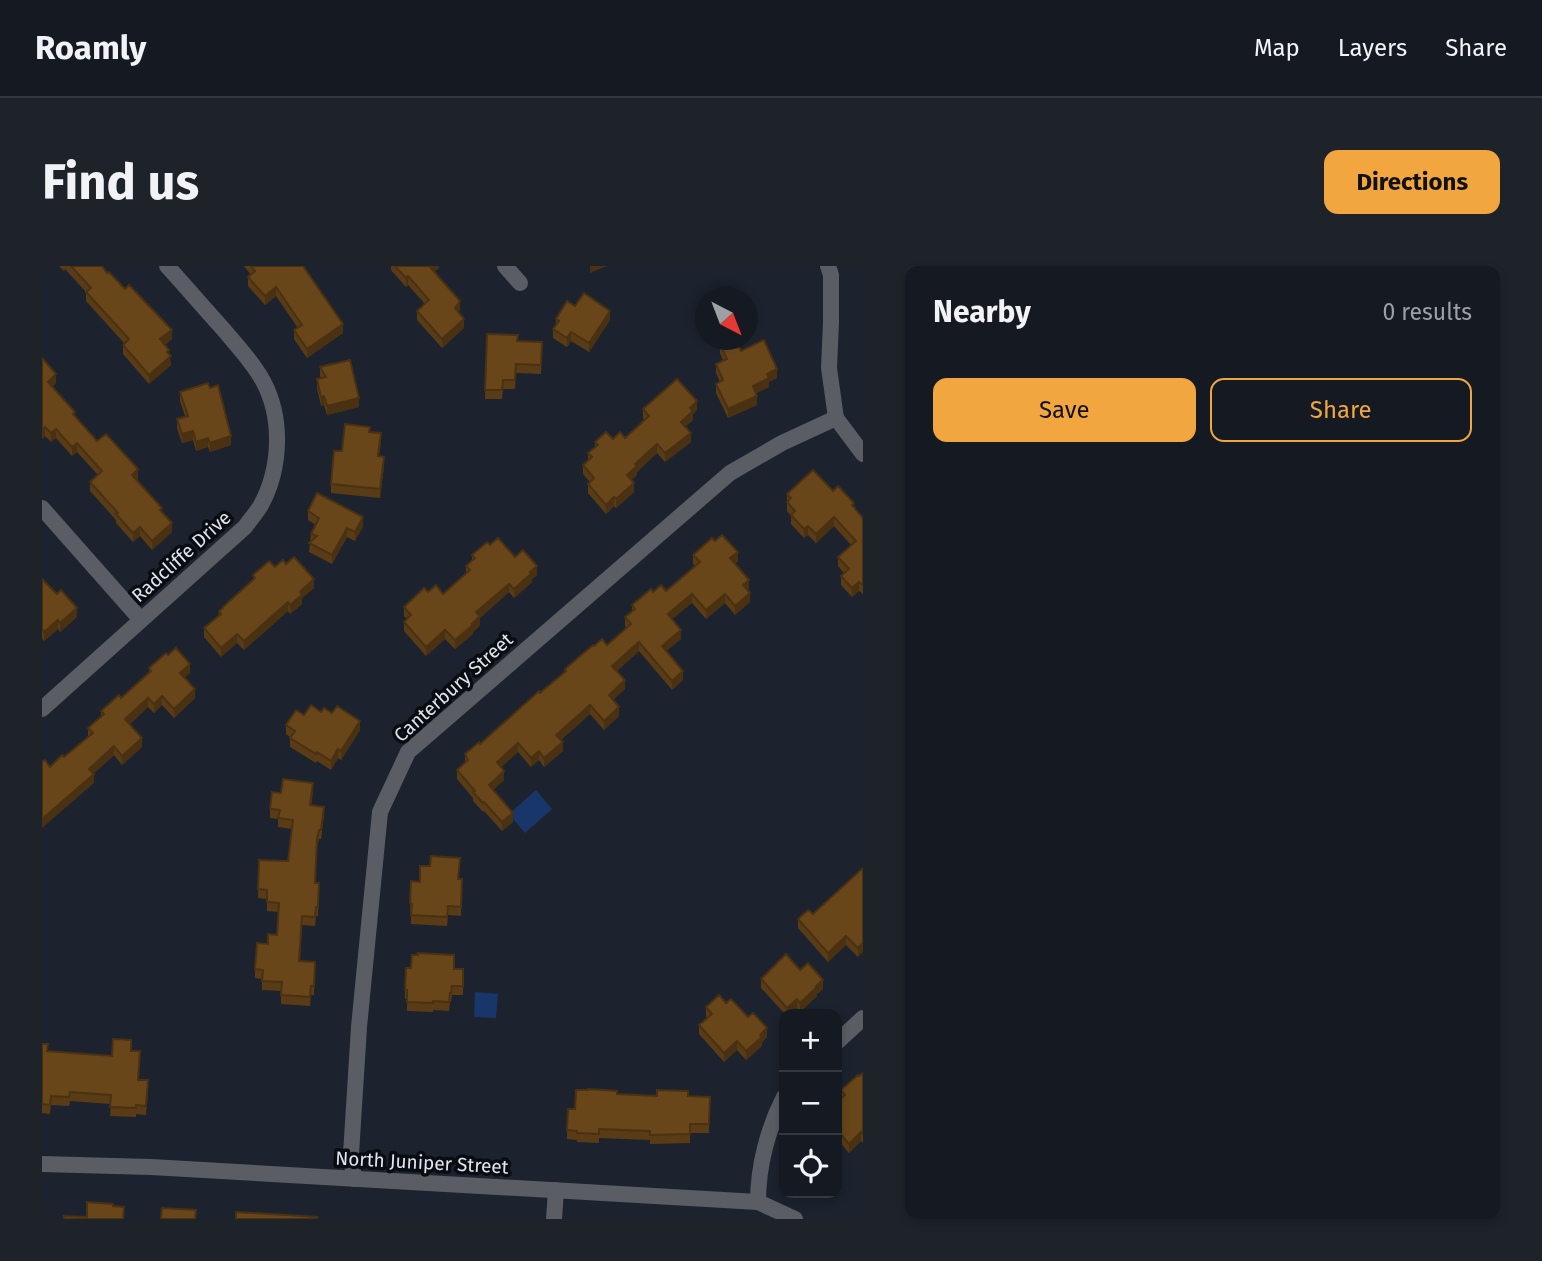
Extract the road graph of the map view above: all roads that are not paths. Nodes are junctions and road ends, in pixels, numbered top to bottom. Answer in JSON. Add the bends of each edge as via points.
{"nodes":[{"id":1,"x":167,"y":266,"type":"edge"},
{"id":2,"x":505,"y":266,"type":"edge"},
{"id":3,"x":828,"y":266,"type":"edge"},
{"id":4,"x":520,"y":283,"type":"dead end"},
{"id":5,"x":836,"y":418,"type":"junction"},
{"id":6,"x":863,"y":454,"type":"edge"},
{"id":7,"x":42,"y":508,"type":"edge"},
{"id":8,"x":141,"y":620,"type":"junction"},
{"id":9,"x":42,"y":709,"type":"edge"},
{"id":10,"x":863,"y":1018,"type":"edge"},
{"id":11,"x":842,"y":1037,"type":"edge"},
{"id":12,"x":779,"y":1108,"type":"edge"},
{"id":13,"x":42,"y":1164,"type":"edge"},
{"id":14,"x":354,"y":1179,"type":"junction"},
{"id":15,"x":556,"y":1191,"type":"junction"},
{"id":16,"x":758,"y":1202,"type":"junction"},
{"id":17,"x":554,"y":1219,"type":"edge"},
{"id":18,"x":795,"y":1219,"type":"edge"}],
"edges":[{"from":1,"to":8,"type":"street","name":"Radcliffe Drive","via":[[253,363],[274,407],[278,433],[270,485],[245,527]]},
{"from":2,"to":4,"type":"street"},
{"from":3,"to":5,"type":"street","via":[[829,368]]},
{"from":5,"to":6,"type":"street"},
{"from":5,"to":14,"type":"street","name":"Canterbury Street","via":[[730,473],[408,752],[380,812],[359,1027],[351,1154]]},
{"from":7,"to":8,"type":"street"},
{"from":8,"to":9,"type":"street","name":"Radcliffe Drive"},
{"from":10,"to":11,"type":"street"},
{"from":12,"to":16,"type":"street","via":[[758,1181]]},
{"from":13,"to":14,"type":"street","name":"North Juniper Street"},
{"from":14,"to":15,"type":"street","name":"North Juniper Street"},
{"from":15,"to":16,"type":"street","name":"North Juniper Street"},
{"from":15,"to":17,"type":"street"},
{"from":16,"to":18,"type":"street","name":"North Juniper Street"}]}
